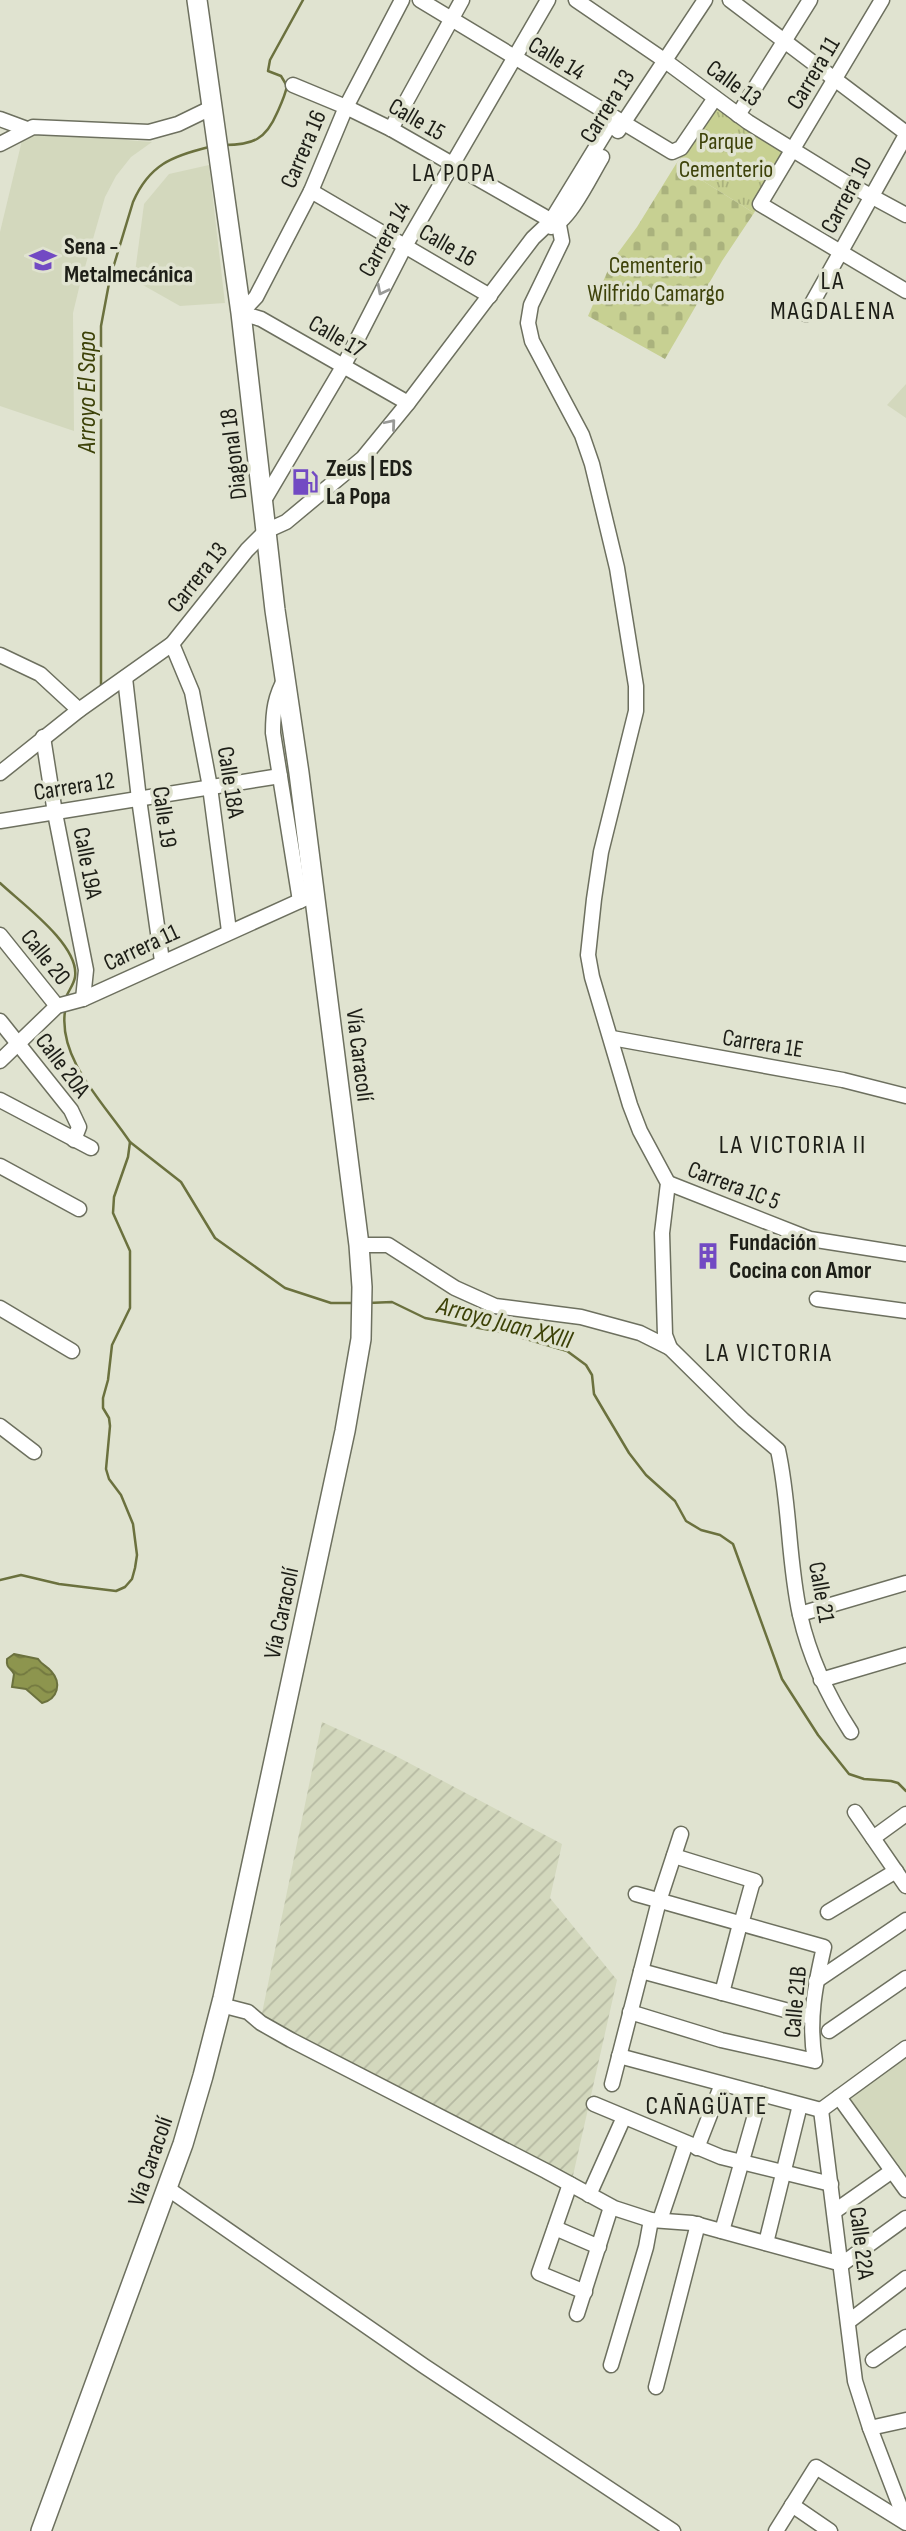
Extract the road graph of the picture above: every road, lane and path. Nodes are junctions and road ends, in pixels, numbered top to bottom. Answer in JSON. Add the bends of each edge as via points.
{"nodes":[{"id":1,"x":197,"y":0,"type":"edge"},
{"id":2,"x":402,"y":0,"type":"edge"},
{"id":3,"x":420,"y":0,"type":"edge"},
{"id":4,"x":462,"y":0,"type":"edge"},
{"id":5,"x":548,"y":0,"type":"edge"},
{"id":6,"x":576,"y":0,"type":"edge"},
{"id":7,"x":705,"y":0,"type":"edge"},
{"id":8,"x":730,"y":0,"type":"edge"},
{"id":9,"x":810,"y":0,"type":"edge"},
{"id":10,"x":882,"y":0,"type":"edge"},
{"id":11,"x":451,"y":20,"type":"junction"},
{"id":12,"x":784,"y":40,"type":"junction"},
{"id":13,"x":514,"y":59,"type":"junction"},
{"id":14,"x":664,"y":60,"type":"junction"},
{"id":15,"x":836,"y":79,"type":"junction"},
{"id":16,"x":293,"y":86,"type":"dead end"},
{"id":17,"x":715,"y":98,"type":"junction"},
{"id":18,"x":213,"y":107,"type":"junction"},
{"id":19,"x":346,"y":107,"type":"junction"},
{"id":20,"x":738,"y":115,"type":"junction"},
{"id":21,"x":0,"y":119,"type":"edge"},
{"id":22,"x":618,"y":121,"type":"junction"},
{"id":23,"x":27,"y":129,"type":"junction"},
{"id":24,"x":391,"y":129,"type":"junction"},
{"id":25,"x":906,"y":134,"type":"edge"},
{"id":26,"x":0,"y":144,"type":"edge"},
{"id":27,"x":793,"y":151,"type":"junction"},
{"id":28,"x":452,"y":166,"type":"junction"},
{"id":29,"x":311,"y":191,"type":"junction"},
{"id":30,"x":871,"y":196,"type":"junction"},
{"id":31,"x":906,"y":215,"type":"edge"},
{"id":32,"x":551,"y":225,"type":"junction"},
{"id":33,"x":405,"y":246,"type":"junction"},
{"id":34,"x":841,"y":253,"type":"junction"},
{"id":35,"x":906,"y":291,"type":"edge"},
{"id":36,"x":490,"y":296,"type":"junction"},
{"id":37,"x":241,"y":313,"type":"junction"},
{"id":38,"x":806,"y":314,"type":"dead end"},
{"id":39,"x":344,"y":365,"type":"junction"},
{"id":40,"x":408,"y":403,"type":"junction"},
{"id":41,"x":263,"y":502,"type":"junction"},
{"id":42,"x":266,"y":531,"type":"junction"},
{"id":43,"x":172,"y":644,"type":"junction"},
{"id":44,"x":0,"y":655,"type":"edge"},
{"id":45,"x":286,"y":677,"type":"junction"},
{"id":46,"x":125,"y":678,"type":"junction"},
{"id":47,"x":79,"y":710,"type":"junction"},
{"id":48,"x":43,"y":737,"type":"junction"},
{"id":49,"x":0,"y":773,"type":"edge"},
{"id":50,"x":280,"y":776,"type":"junction"},
{"id":51,"x":210,"y":787,"type":"junction"},
{"id":52,"x":139,"y":799,"type":"junction"},
{"id":53,"x":55,"y":813,"type":"junction"},
{"id":54,"x":0,"y":821,"type":"edge"},
{"id":55,"x":307,"y":897,"type":"junction"},
{"id":56,"x":229,"y":932,"type":"junction"},
{"id":57,"x":0,"y":935,"type":"edge"},
{"id":58,"x":162,"y":961,"type":"junction"},
{"id":59,"x":83,"y":999,"type":"junction"},
{"id":60,"x":61,"y":1006,"type":"junction"},
{"id":61,"x":0,"y":1021,"type":"edge"},
{"id":62,"x":612,"y":1038,"type":"junction"},
{"id":63,"x":19,"y":1042,"type":"junction"},
{"id":64,"x":0,"y":1061,"type":"edge"},
{"id":65,"x":906,"y":1096,"type":"edge"},
{"id":66,"x":0,"y":1100,"type":"edge"},
{"id":67,"x":74,"y":1140,"type":"junction"},
{"id":68,"x":91,"y":1148,"type":"dead end"},
{"id":69,"x":0,"y":1166,"type":"edge"},
{"id":70,"x":668,"y":1183,"type":"junction"},
{"id":71,"x":79,"y":1209,"type":"dead end"},
{"id":72,"x":359,"y":1245,"type":"junction"},
{"id":73,"x":906,"y":1254,"type":"edge"},
{"id":74,"x":817,"y":1299,"type":"dead end"},
{"id":75,"x":0,"y":1308,"type":"edge"},
{"id":76,"x":906,"y":1311,"type":"edge"},
{"id":77,"x":670,"y":1348,"type":"junction"},
{"id":78,"x":72,"y":1352,"type":"dead end"},
{"id":79,"x":0,"y":1426,"type":"edge"},
{"id":80,"x":34,"y":1452,"type":"dead end"},
{"id":81,"x":906,"y":1583,"type":"edge"},
{"id":82,"x":800,"y":1614,"type":"junction"},
{"id":83,"x":906,"y":1655,"type":"edge"},
{"id":84,"x":821,"y":1680,"type":"junction"},
{"id":85,"x":851,"y":1732,"type":"dead end"},
{"id":86,"x":855,"y":1812,"type":"dead end"},
{"id":87,"x":906,"y":1815,"type":"edge"},
{"id":88,"x":681,"y":1834,"type":"dead end"},
{"id":89,"x":873,"y":1838,"type":"junction"},
{"id":90,"x":674,"y":1856,"type":"junction"},
{"id":91,"x":896,"y":1871,"type":"junction"},
{"id":92,"x":906,"y":1886,"type":"edge"},
{"id":93,"x":636,"y":1894,"type":"dead end"},
{"id":94,"x":659,"y":1901,"type":"junction"},
{"id":95,"x":828,"y":1912,"type":"dead end"},
{"id":96,"x":906,"y":1920,"type":"edge"},
{"id":97,"x":741,"y":1924,"type":"junction"},
{"id":98,"x":641,"y":1971,"type":"junction"},
{"id":99,"x":906,"y":1978,"type":"edge"},
{"id":100,"x":816,"y":1981,"type":"junction"},
{"id":101,"x":722,"y":1993,"type":"junction"},
{"id":102,"x":221,"y":2005,"type":"junction"},
{"id":103,"x":630,"y":2012,"type":"junction"},
{"id":104,"x":811,"y":2017,"type":"junction"},
{"id":105,"x":829,"y":2031,"type":"dead end"},
{"id":106,"x":906,"y":2049,"type":"edge"},
{"id":107,"x":619,"y":2056,"type":"junction"},
{"id":108,"x":612,"y":2084,"type":"dead end"},
{"id":109,"x":722,"y":2084,"type":"junction"},
{"id":110,"x":761,"y":2094,"type":"junction"},
{"id":111,"x":839,"y":2097,"type":"junction"},
{"id":112,"x":594,"y":2104,"type":"dead end"},
{"id":113,"x":800,"y":2105,"type":"junction"},
{"id":114,"x":821,"y":2110,"type":"junction"},
{"id":115,"x":624,"y":2117,"type":"junction"},
{"id":116,"x":691,"y":2145,"type":"junction"},
{"id":117,"x":741,"y":2163,"type":"junction"},
{"id":118,"x":892,"y":2171,"type":"junction"},
{"id":119,"x":784,"y":2173,"type":"junction"},
{"id":120,"x":570,"y":2184,"type":"junction"},
{"id":121,"x":831,"y":2184,"type":"junction"},
{"id":122,"x":167,"y":2188,"type":"junction"},
{"id":123,"x":906,"y":2190,"type":"edge"},
{"id":124,"x":589,"y":2195,"type":"junction"},
{"id":125,"x":611,"y":2207,"type":"junction"},
{"id":126,"x":835,"y":2211,"type":"junction"},
{"id":127,"x":906,"y":2218,"type":"edge"},
{"id":128,"x":656,"y":2220,"type":"junction"},
{"id":129,"x":698,"y":2224,"type":"junction"},
{"id":130,"x":555,"y":2228,"type":"junction"},
{"id":131,"x":722,"y":2231,"type":"junction"},
{"id":132,"x":766,"y":2243,"type":"junction"},
{"id":133,"x":599,"y":2247,"type":"junction"},
{"id":134,"x":842,"y":2264,"type":"junction"},
{"id":135,"x":906,"y":2278,"type":"edge"},
{"id":136,"x":584,"y":2292,"type":"junction"},
{"id":137,"x":577,"y":2314,"type":"dead end"},
{"id":138,"x":848,"y":2322,"type":"junction"},
{"id":139,"x":906,"y":2337,"type":"edge"},
{"id":140,"x":873,"y":2360,"type":"dead end"},
{"id":141,"x":611,"y":2365,"type":"dead end"},
{"id":142,"x":656,"y":2387,"type":"dead end"},
{"id":143,"x":906,"y":2420,"type":"edge"},
{"id":144,"x":870,"y":2428,"type":"junction"},
{"id":145,"x":792,"y":2505,"type":"junction"},
{"id":146,"x":903,"y":2521,"type":"edge"},
{"id":147,"x":41,"y":2531,"type":"edge"},
{"id":148,"x":673,"y":2531,"type":"edge"},
{"id":149,"x":776,"y":2531,"type":"edge"},
{"id":150,"x":830,"y":2531,"type":"edge"},
{"id":151,"x":889,"y":2531,"type":"edge"}],
"edges":[{"from":1,"to":18,"type":"main road","name":"Diagonal 18"},
{"from":2,"to":19,"type":"street","name":"Carrera 16"},
{"from":3,"to":11,"type":"street","name":"Calle 14"},
{"from":4,"to":11,"type":"street"},
{"from":5,"to":13,"type":"street","name":"Carrera 14"},
{"from":6,"to":14,"type":"street","name":"Calle 13"},
{"from":7,"to":14,"type":"street","name":"Carrera 13"},
{"from":8,"to":12,"type":"street"},
{"from":9,"to":12,"type":"street"},
{"from":10,"to":15,"type":"street","name":"Carrera 11"},
{"from":11,"to":13,"type":"street","name":"Calle 14"},
{"from":11,"to":24,"type":"street"},
{"from":12,"to":15,"type":"street"},
{"from":12,"to":20,"type":"street"},
{"from":13,"to":22,"type":"street","name":"Calle 14"},
{"from":13,"to":28,"type":"street","name":"Carrera 14"},
{"from":14,"to":17,"type":"street","name":"Calle 13"},
{"from":14,"to":22,"type":"street","name":"Carrera 13"},
{"from":15,"to":25,"type":"street"},
{"from":15,"to":27,"type":"street","name":"Carrera 11"},
{"from":16,"to":19,"type":"street","name":"Calle 15"},
{"from":17,"to":20,"type":"street","name":"Calle 13"},
{"from":17,"to":22,"type":"street","name":"Calle 14","via":[[681,148],[672,152]]},
{"from":18,"to":23,"type":"street","via":[[149,132]]},
{"from":18,"to":37,"type":"main road","name":"Diagonal 18"},
{"from":19,"to":24,"type":"street","name":"Calle 15"},
{"from":19,"to":29,"type":"street","name":"Carrera 16"},
{"from":20,"to":27,"type":"street","name":"Calle 13"},
{"from":21,"to":23,"type":"street"},
{"from":22,"to":32,"type":"street","name":"Carrera 13"},
{"from":23,"to":26,"type":"street"},
{"from":24,"to":28,"type":"street","name":"Calle 15"},
{"from":25,"to":30,"type":"street","name":"Carrera 10"},
{"from":27,"to":30,"type":"street","name":"Calle 13"},
{"from":27,"to":34,"type":"street","name":"Carrera 11","via":[[760,204]]},
{"from":28,"to":32,"type":"street","name":"Calle 15"},
{"from":28,"to":33,"type":"street","name":"Carrera 14"},
{"from":29,"to":33,"type":"street","name":"Calle 16"},
{"from":29,"to":37,"type":"street","name":"Carrera 16","via":[[256,297]]},
{"from":30,"to":31,"type":"street","name":"Calle 13"},
{"from":30,"to":34,"type":"street","name":"Carrera 10"},
{"from":32,"to":36,"type":"street","name":"Carrera 13","via":[[533,238]]},
{"from":32,"to":62,"type":"street","via":[[562,241],[531,305],[528,323],[532,341],[582,435],[592,464],[617,568],[636,686],[636,711],[601,852],[588,955]]},
{"from":33,"to":36,"type":"street","name":"Calle 16"},
{"from":33,"to":39,"type":"street","name":"Carrera 14","one_way":true},
{"from":34,"to":35,"type":"street"},
{"from":34,"to":38,"type":"street","name":"Carrera 10"},
{"from":36,"to":40,"type":"street","name":"Carrera 13"},
{"from":37,"to":39,"type":"street","name":"Calle 17","via":[[261,319]]},
{"from":37,"to":41,"type":"main road","name":"Diagonal 18"},
{"from":39,"to":40,"type":"street","name":"Calle 17"},
{"from":39,"to":41,"type":"street","name":"Carrera 14"},
{"from":42,"to":40,"type":"street","name":"Carrera 13","one_way":true,"via":[[286,522],[363,458]]},
{"from":41,"to":42,"type":"main road","name":"Diagonal 18"},
{"from":42,"to":43,"type":"street","name":"Carrera 13"},
{"from":42,"to":45,"type":"main road","name":"Diagonal 18"},
{"from":43,"to":46,"type":"street","name":"Carrera 13"},
{"from":43,"to":51,"type":"street","name":"Calle 18A","via":[[191,692]]},
{"from":44,"to":47,"type":"street","via":[[40,674]]},
{"from":45,"to":50,"type":"street","name":"Diagonal 18","via":[[273,710]]},
{"from":45,"to":55,"type":"main road","name":"Vía Caracolí"},
{"from":46,"to":47,"type":"street","name":"Carrera 13"},
{"from":46,"to":52,"type":"street","name":"Calle 19"},
{"from":47,"to":48,"type":"street","name":"Carrera 13"},
{"from":48,"to":49,"type":"street","name":"Carrera 13"},
{"from":48,"to":53,"type":"street","name":"Calle 19A"},
{"from":50,"to":51,"type":"street","name":"Carrera 12"},
{"from":50,"to":55,"type":"street","name":"Diagonal 18"},
{"from":51,"to":52,"type":"street","name":"Carrera 12"},
{"from":51,"to":56,"type":"street","name":"Calle 18A"},
{"from":52,"to":53,"type":"street","name":"Carrera 12"},
{"from":52,"to":58,"type":"street","name":"Calle 19"},
{"from":53,"to":54,"type":"street","name":"Carrera 12"},
{"from":53,"to":59,"type":"street","name":"Calle 19A","via":[[86,970]]},
{"from":55,"to":56,"type":"street","name":"Carrera 11"},
{"from":55,"to":72,"type":"main road","name":"Vía Caracolí"},
{"from":56,"to":58,"type":"street","name":"Carrera 11"},
{"from":57,"to":60,"type":"street","name":"Calle 20"},
{"from":58,"to":59,"type":"street","name":"Carrera 11"},
{"from":59,"to":60,"type":"street","name":"Carrera 11"},
{"from":60,"to":63,"type":"street","name":"Carrera 11"},
{"from":61,"to":63,"type":"street","name":"Calle 20A"},
{"from":62,"to":65,"type":"street","name":"Carrera 1E","via":[[844,1080]]},
{"from":62,"to":70,"type":"street","via":[[640,1131]]},
{"from":63,"to":64,"type":"street","name":"Carrera 11"},
{"from":63,"to":67,"type":"street","name":"Calle 20A","via":[[71,1110],[79,1128]]},
{"from":66,"to":67,"type":"street"},
{"from":67,"to":68,"type":"street"},
{"from":69,"to":71,"type":"street"},
{"from":70,"to":73,"type":"street","name":"Carrera 1C 5","via":[[810,1239]]},
{"from":70,"to":77,"type":"street","via":[[662,1233]]},
{"from":72,"to":77,"type":"street","via":[[388,1245],[454,1288],[495,1306],[581,1317]]},
{"from":72,"to":102,"type":"main road","name":"Vía Caracolí","via":[[361,1339],[345,1431]]},
{"from":74,"to":76,"type":"street"},
{"from":75,"to":78,"type":"street"},
{"from":77,"to":82,"type":"street","name":"Calle 21","via":[[778,1450]]},
{"from":79,"to":80,"type":"street"},
{"from":81,"to":82,"type":"street"},
{"from":82,"to":84,"type":"street","name":"Calle 21"},
{"from":83,"to":84,"type":"street"},
{"from":84,"to":85,"type":"street","name":"Calle 21"},
{"from":86,"to":89,"type":"street"},
{"from":87,"to":89,"type":"street"},
{"from":88,"to":90,"type":"street"},
{"from":89,"to":91,"type":"street"},
{"from":90,"to":94,"type":"street"},
{"from":90,"to":97,"type":"street","via":[[754,1881]]},
{"from":91,"to":92,"type":"street"},
{"from":91,"to":95,"type":"street"},
{"from":93,"to":94,"type":"street"},
{"from":94,"to":97,"type":"street"},
{"from":94,"to":98,"type":"street"},
{"from":96,"to":100,"type":"street"},
{"from":97,"to":100,"type":"street","name":"Calle 21B","via":[[824,1947]]},
{"from":97,"to":101,"type":"street"},
{"from":98,"to":101,"type":"street"},
{"from":98,"to":103,"type":"street"},
{"from":99,"to":105,"type":"street"},
{"from":100,"to":104,"type":"street","name":"Calle 21B"},
{"from":101,"to":104,"type":"street"},
{"from":102,"to":120,"type":"street","via":[[248,2012],[261,2024]]},
{"from":102,"to":122,"type":"main road","name":"Vía Caracolí","via":[[204,2076]]},
{"from":103,"to":104,"type":"street","name":"Calle 21B","via":[[721,2040],[815,2061]]},
{"from":103,"to":107,"type":"street"},
{"from":106,"to":111,"type":"street"},
{"from":107,"to":108,"type":"street"},
{"from":107,"to":109,"type":"street"},
{"from":109,"to":110,"type":"street"},
{"from":109,"to":116,"type":"street"},
{"from":110,"to":113,"type":"street"},
{"from":110,"to":117,"type":"street"},
{"from":111,"to":114,"type":"street"},
{"from":111,"to":118,"type":"street"},
{"from":112,"to":115,"type":"street"},
{"from":113,"to":114,"type":"street"},
{"from":113,"to":119,"type":"street"},
{"from":114,"to":121,"type":"street","name":"Calle 22A"},
{"from":115,"to":116,"type":"street"},
{"from":115,"to":124,"type":"street"},
{"from":116,"to":117,"type":"street"},
{"from":116,"to":128,"type":"street"},
{"from":117,"to":119,"type":"street"},
{"from":117,"to":131,"type":"street"},
{"from":118,"to":123,"type":"street"},
{"from":118,"to":126,"type":"street"},
{"from":119,"to":121,"type":"street"},
{"from":119,"to":132,"type":"street"},
{"from":120,"to":124,"type":"street"},
{"from":120,"to":130,"type":"street"},
{"from":121,"to":126,"type":"street","name":"Calle 22A"},
{"from":122,"to":147,"type":"main road","name":"Vía Caracolí"},
{"from":122,"to":148,"type":"street"},
{"from":124,"to":125,"type":"street"},
{"from":125,"to":128,"type":"street"},
{"from":125,"to":133,"type":"street"},
{"from":126,"to":134,"type":"street","name":"Calle 22A"},
{"from":127,"to":134,"type":"street"},
{"from":128,"to":129,"type":"street"},
{"from":128,"to":141,"type":"street"},
{"from":129,"to":131,"type":"street"},
{"from":129,"to":142,"type":"street"},
{"from":130,"to":133,"type":"street"},
{"from":130,"to":136,"type":"street","via":[[539,2273]]},
{"from":131,"to":132,"type":"street"},
{"from":132,"to":134,"type":"street"},
{"from":133,"to":136,"type":"street"},
{"from":134,"to":138,"type":"street","name":"Calle 22A"},
{"from":135,"to":138,"type":"street"},
{"from":136,"to":137,"type":"street"},
{"from":138,"to":144,"type":"street","name":"Calle 22A","via":[[855,2381]]},
{"from":139,"to":140,"type":"street"},
{"from":143,"to":144,"type":"street"},
{"from":144,"to":146,"type":"street","name":"Calle 22A"},
{"from":145,"to":146,"type":"street","via":[[816,2467]]},
{"from":145,"to":149,"type":"street"},
{"from":145,"to":150,"type":"street"},
{"from":146,"to":151,"type":"street"}]}
